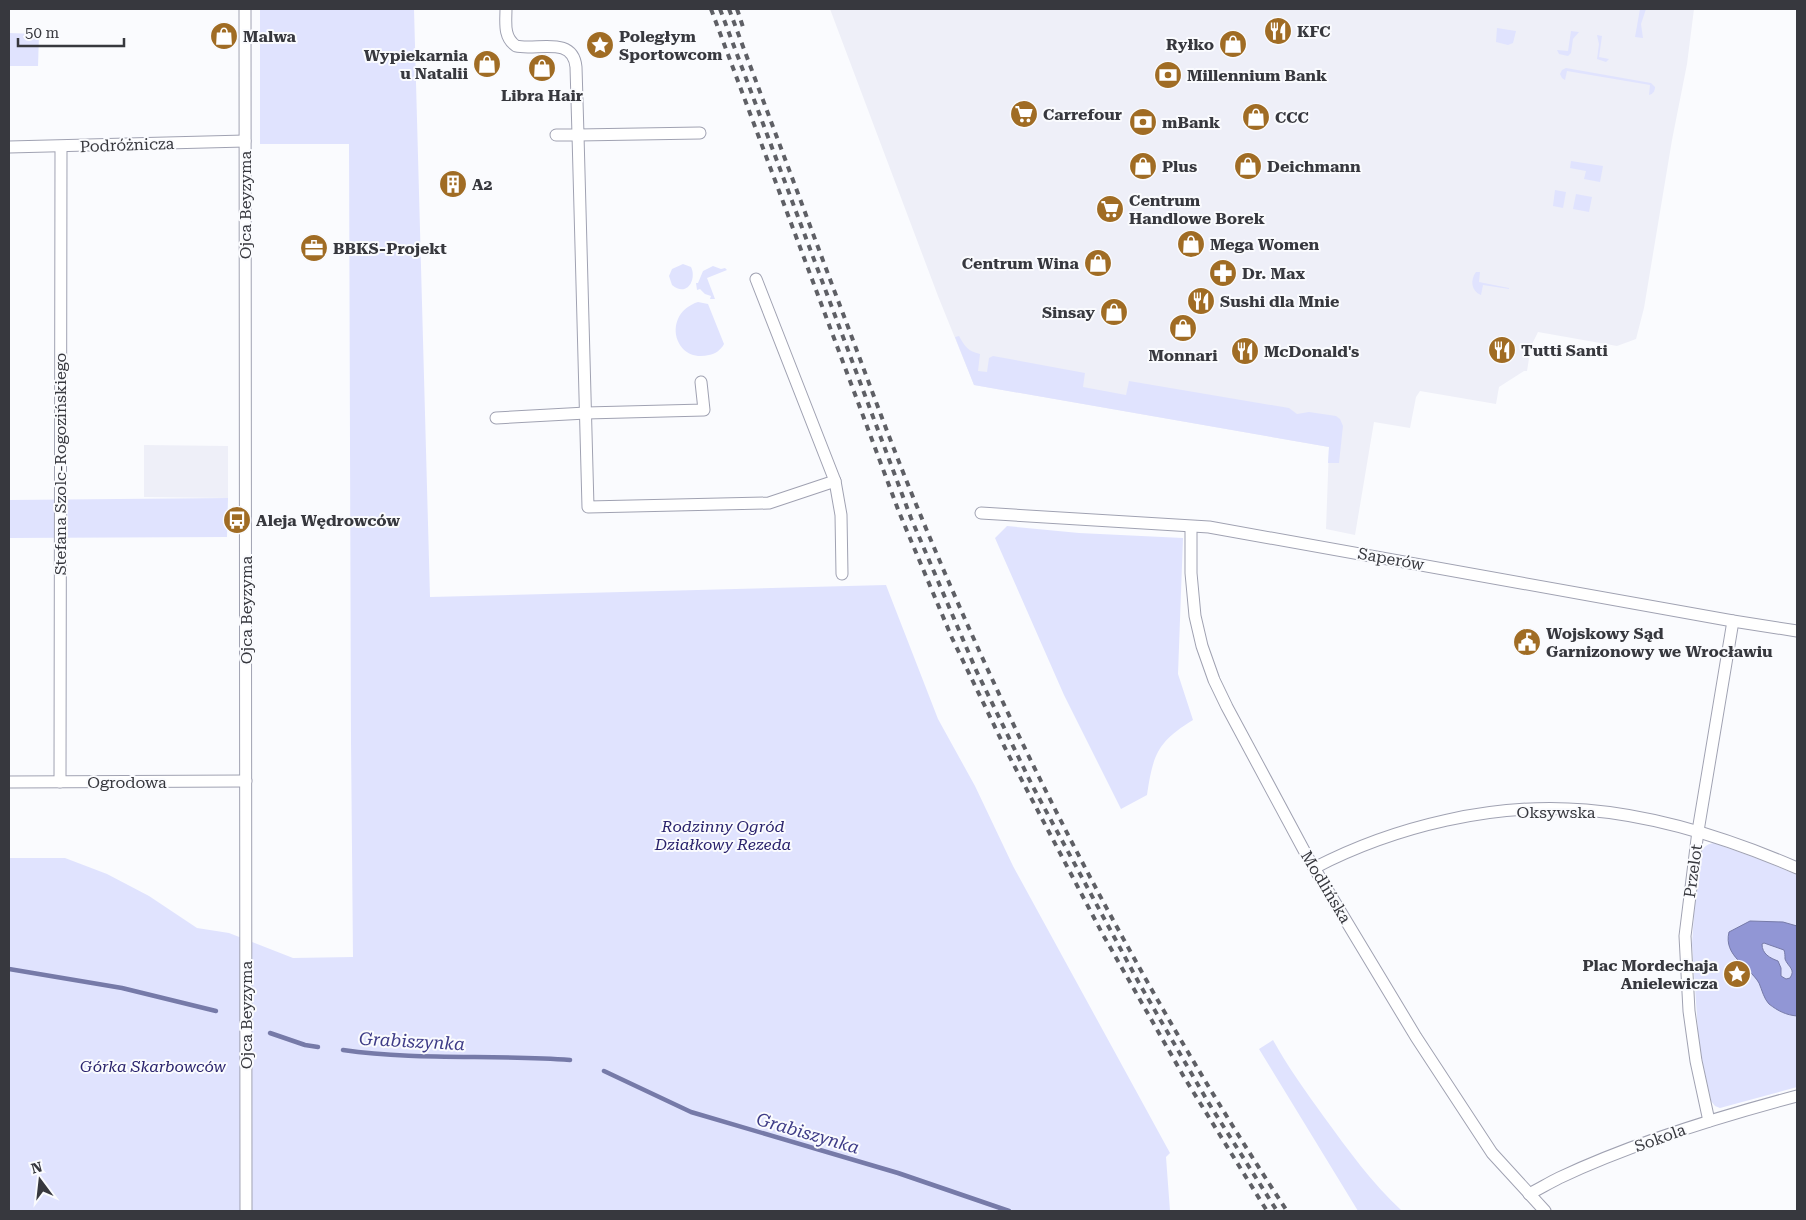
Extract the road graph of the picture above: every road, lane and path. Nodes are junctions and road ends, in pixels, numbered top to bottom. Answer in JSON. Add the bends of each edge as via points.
{"nodes":[{"id":1,"x":245,"y":9,"type":"edge"},
{"id":2,"x":506,"y":9,"type":"edge"},
{"id":3,"x":700,"y":133,"type":"dead end"},
{"id":4,"x":556,"y":135,"type":"dead end"},
{"id":5,"x":578,"y":135,"type":"junction"},
{"id":6,"x":245,"y":141,"type":"junction"},
{"id":7,"x":9,"y":147,"type":"edge"},
{"id":8,"x":61,"y":147,"type":"junction"},
{"id":9,"x":756,"y":279,"type":"dead end"},
{"id":10,"x":701,"y":382,"type":"dead end"},
{"id":11,"x":586,"y":413,"type":"junction"},
{"id":12,"x":496,"y":418,"type":"dead end"},
{"id":13,"x":835,"y":481,"type":"junction"},
{"id":14,"x":981,"y":513,"type":"dead end"},
{"id":15,"x":1191,"y":527,"type":"junction"},
{"id":16,"x":842,"y":574,"type":"dead end"},
{"id":17,"x":1733,"y":621,"type":"junction"},
{"id":18,"x":1797,"y":631,"type":"edge"},
{"id":19,"x":246,"y":781,"type":"junction"},
{"id":20,"x":9,"y":782,"type":"edge"},
{"id":21,"x":60,"y":782,"type":"junction"},
{"id":22,"x":1698,"y":831,"type":"junction"},
{"id":23,"x":1314,"y":868,"type":"junction"},
{"id":24,"x":1797,"y":868,"type":"edge"},
{"id":25,"x":1797,"y":1096,"type":"edge"},
{"id":26,"x":1709,"y":1121,"type":"junction"},
{"id":27,"x":1529,"y":1194,"type":"junction"},
{"id":28,"x":246,"y":1211,"type":"edge"},
{"id":29,"x":1545,"y":1211,"type":"edge"}],
"edges":[{"from":1,"to":6,"type":"street","name":"Ojca Beyzyma"},
{"from":2,"to":5,"type":"street","via":[[506,34],[516,46],[561,47],[574,56]]},
{"from":3,"to":5,"type":"street"},
{"from":4,"to":5,"type":"street"},
{"from":5,"to":11,"type":"street"},
{"from":6,"to":8,"type":"street","name":"Podróżnicza"},
{"from":6,"to":19,"type":"street","name":"Ojca Beyzyma"},
{"from":7,"to":8,"type":"street","name":"Podróżnicza"},
{"from":8,"to":21,"type":"street","name":"Stefana Szolc-Rogozińskiego"},
{"from":9,"to":13,"type":"street"},
{"from":10,"to":11,"type":"street","via":[[704,410]]},
{"from":11,"to":12,"type":"street"},
{"from":11,"to":13,"type":"street","via":[[588,507],[769,503]]},
{"from":13,"to":16,"type":"street","via":[[841,515]]},
{"from":14,"to":15,"type":"street","name":"Saperów"},
{"from":15,"to":17,"type":"street","name":"Saperów","via":[[1285,540]]},
{"from":15,"to":23,"type":"street","name":"Modlińska","via":[[1193,604],[1202,646],[1214,680]]},
{"from":17,"to":18,"type":"street","name":"Saperów"},
{"from":17,"to":22,"type":"street","name":"Przelot"},
{"from":19,"to":21,"type":"street","name":"Ogrodowa"},
{"from":19,"to":28,"type":"street","name":"Ojca Beyzyma"},
{"from":20,"to":21,"type":"street","name":"Ogrodowa"},
{"from":22,"to":23,"type":"street","name":"Oksywska","via":[[1622,814],[1585,810],[1503,812],[1427,824]]},
{"from":22,"to":24,"type":"street","name":"Oksywska"},
{"from":22,"to":26,"type":"street","name":"Przelot","via":[[1686,927],[1686,973],[1696,1061]]},
{"from":23,"to":27,"type":"street","name":"Modlińska","via":[[1416,1037],[1492,1153]]},
{"from":25,"to":26,"type":"street","name":"Sokola"},
{"from":26,"to":27,"type":"street","name":"Sokola","via":[[1614,1155]]},
{"from":27,"to":29,"type":"street","name":"Modlińska"}]}
